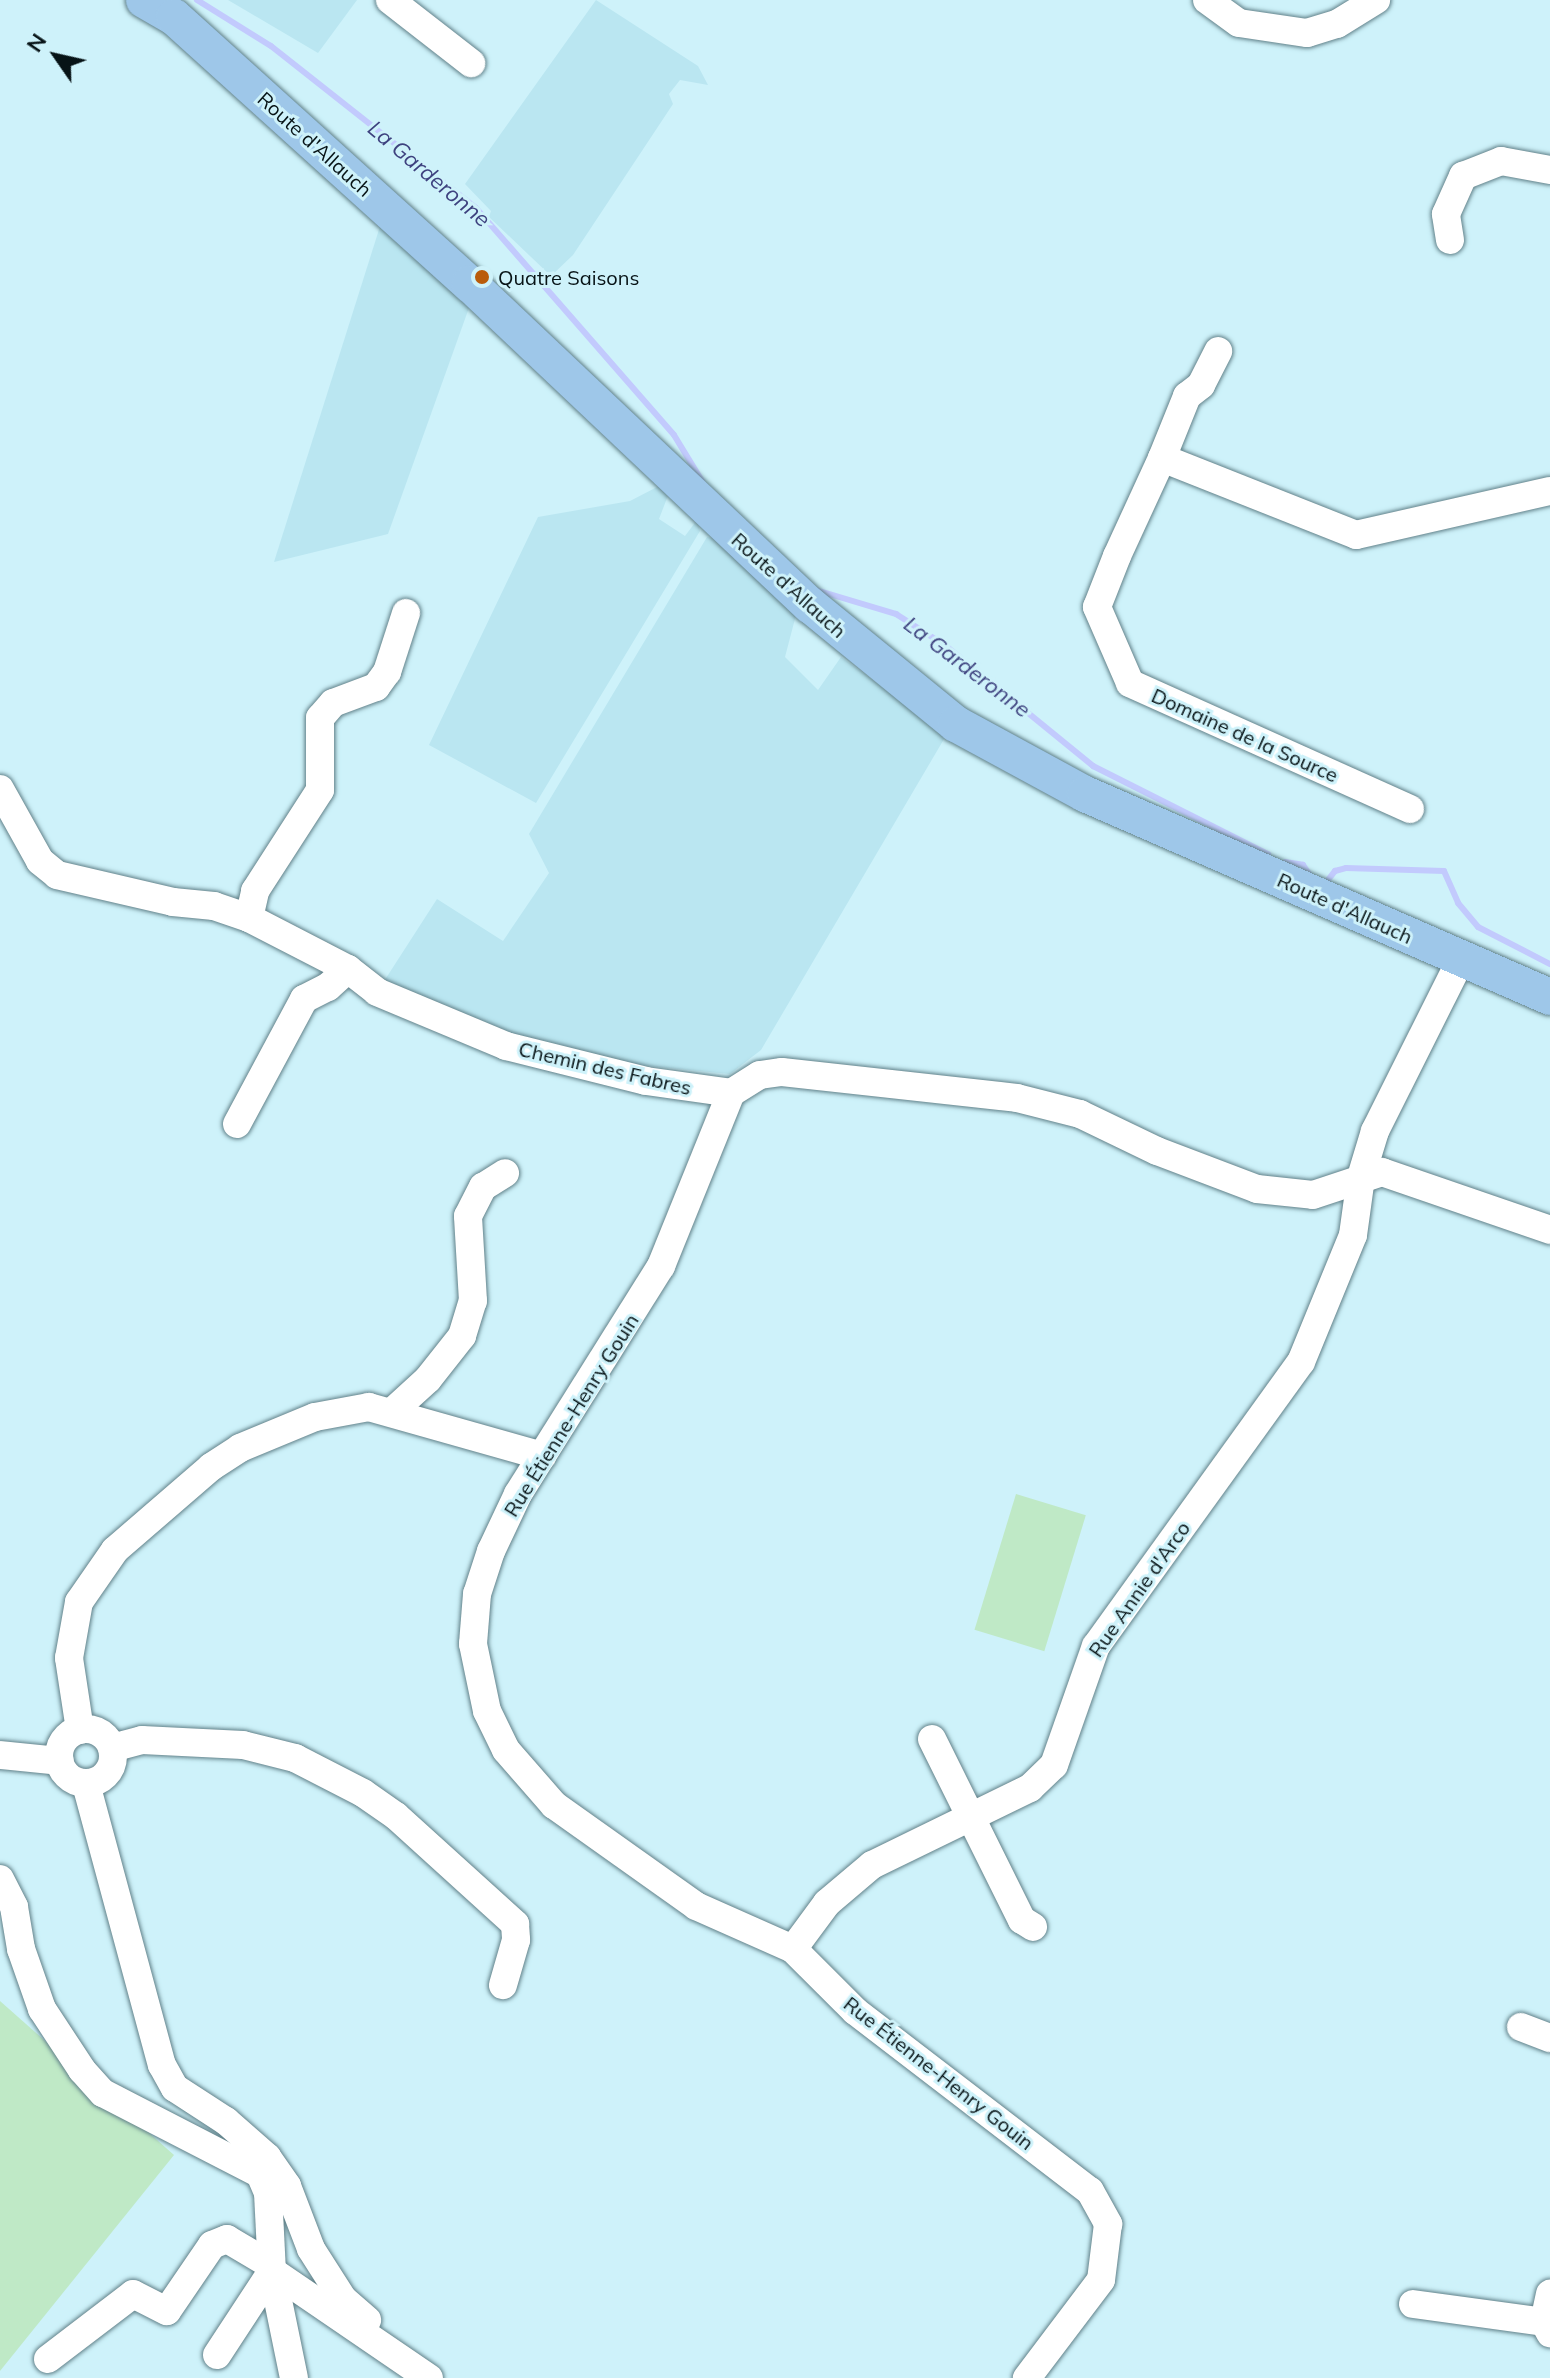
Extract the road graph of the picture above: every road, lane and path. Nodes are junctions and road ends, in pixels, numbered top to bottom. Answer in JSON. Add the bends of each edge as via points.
{"nodes":[{"id":1,"x":144,"y":0,"type":"edge"},
{"id":2,"x":390,"y":0,"type":"edge"},
{"id":3,"x":1207,"y":0,"type":"edge"},
{"id":4,"x":1376,"y":0,"type":"edge"},
{"id":5,"x":471,"y":63,"type":"dead end"},
{"id":6,"x":1550,"y":170,"type":"edge"},
{"id":7,"x":1450,"y":240,"type":"dead end"},
{"id":8,"x":1218,"y":351,"type":"dead end"},
{"id":9,"x":1162,"y":458,"type":"junction"},
{"id":10,"x":1550,"y":491,"type":"edge"},
{"id":11,"x":406,"y":613,"type":"dead end"},
{"id":12,"x":0,"y":789,"type":"edge"},
{"id":13,"x":1410,"y":809,"type":"dead end"},
{"id":14,"x":249,"y":918,"type":"junction"},
{"id":15,"x":1461,"y":959,"type":"junction"},
{"id":16,"x":348,"y":969,"type":"junction"},
{"id":17,"x":1550,"y":997,"type":"edge"},
{"id":18,"x":731,"y":1093,"type":"junction"},
{"id":19,"x":237,"y":1124,"type":"dead end"},
{"id":20,"x":505,"y":1173,"type":"dead end"},
{"id":21,"x":1361,"y":1177,"type":"junction"},
{"id":22,"x":1550,"y":1230,"type":"edge"},
{"id":23,"x":393,"y":1411,"type":"junction"},
{"id":24,"x":542,"y":1456,"type":"junction"},
{"id":25,"x":80,"y":1730,"type":"junction"},
{"id":26,"x":932,"y":1739,"type":"dead end"},
{"id":27,"x":112,"y":1748,"type":"junction"},
{"id":28,"x":0,"y":1755,"type":"edge"},
{"id":29,"x":60,"y":1761,"type":"junction"},
{"id":30,"x":86,"y":1784,"type":"junction"},
{"id":31,"x":970,"y":1817,"type":"junction"},
{"id":32,"x":0,"y":1879,"type":"edge"},
{"id":33,"x":1033,"y":1927,"type":"dead end"},
{"id":34,"x":793,"y":1949,"type":"junction"},
{"id":35,"x":503,"y":1985,"type":"dead end"},
{"id":36,"x":1521,"y":2027,"type":"dead end"},
{"id":37,"x":1550,"y":2038,"type":"edge"},
{"id":38,"x":175,"y":2088,"type":"junction"},
{"id":39,"x":157,"y":2122,"type":"junction"},
{"id":40,"x":272,"y":2268,"type":"junction"},
{"id":41,"x":1550,"y":2294,"type":"edge"},
{"id":42,"x":1413,"y":2304,"type":"dead end"},
{"id":43,"x":1547,"y":2327,"type":"edge"},
{"id":44,"x":217,"y":2355,"type":"dead end"},
{"id":45,"x":48,"y":2359,"type":"dead end"},
{"id":46,"x":404,"y":2367,"type":"edge"},
{"id":47,"x":294,"y":2378,"type":"edge"},
{"id":48,"x":1027,"y":2378,"type":"edge"}],
"edges":[{"from":1,"to":15,"type":"main road","name":"Route d'Allauch","via":[[174,17],[470,284],[692,498],[864,653],[956,724],[1085,794]]},
{"from":2,"to":5,"type":"street"},
{"from":3,"to":4,"type":"street","via":[[1239,23],[1307,33],[1337,24]]},
{"from":6,"to":7,"type":"street","via":[[1501,161],[1463,176],[1446,214]]},
{"from":8,"to":9,"type":"street","name":"Domaine de la Source","via":[[1201,385],[1187,396]]},
{"from":9,"to":10,"type":"street","via":[[1356,535]]},
{"from":9,"to":13,"type":"street","name":"Domaine de la Source","via":[[1097,607],[1130,683]]},
{"from":11,"to":14,"type":"street","via":[[387,672],[376,687],[333,703],[320,718],[320,790],[255,891]]},
{"from":12,"to":14,"type":"street","name":"Chemin des Fabres","via":[[40,861],[57,875],[173,902],[214,906]]},
{"from":14,"to":16,"type":"street","name":"Chemin des Fabres"},
{"from":15,"to":17,"type":"main road","name":"Route d'Allauch"},
{"from":15,"to":21,"type":"street","name":"Rue Annie d'Arco","via":[[1375,1131]]},
{"from":16,"to":18,"type":"street","name":"Chemin des Fabres","via":[[389,998],[506,1046],[646,1081]]},
{"from":16,"to":19,"type":"street","via":[[304,999]]},
{"from":18,"to":21,"type":"street","via":[[760,1075],[782,1072],[964,1089],[1080,1114],[1170,1157],[1257,1189],[1313,1195]]},
{"from":18,"to":24,"type":"street","name":"Rue Étienne-Henry Gouin","via":[[661,1266]]},
{"from":20,"to":23,"type":"street","via":[[483,1187],[468,1216],[473,1301],[462,1336],[428,1379]]},
{"from":21,"to":22,"type":"street","via":[[1382,1172]]},
{"from":21,"to":31,"type":"street","name":"Rue Annie d'Arco","via":[[1353,1235],[1301,1362],[1096,1646],[1054,1765],[1030,1788]]},
{"from":23,"to":24,"type":"street"},
{"from":23,"to":25,"type":"street","via":[[369,1407],[315,1417],[271,1433],[211,1467],[115,1550],[79,1602],[71,1627],[69,1658]]},
{"from":24,"to":34,"type":"street","name":"Rue Étienne-Henry Gouin","via":[[491,1551],[477,1594],[473,1644],[478,1674],[487,1711],[506,1750],[554,1805],[662,1885]]},
{"from":25,"to":27,"type":"street","via":[[100,1734]]},
{"from":25,"to":29,"type":"street","via":[[65,1740]]},
{"from":26,"to":31,"type":"street"},
{"from":27,"to":30,"type":"street","via":[[107,1774]]},
{"from":27,"to":35,"type":"street","via":[[142,1740],[243,1745],[295,1758],[363,1793],[396,1816],[515,1924],[516,1940]]},
{"from":28,"to":29,"type":"street"},
{"from":29,"to":30,"type":"street","via":[[72,1780]]},
{"from":30,"to":38,"type":"street","via":[[152,2034]]},
{"from":31,"to":33,"type":"street","via":[[1022,1920]]},
{"from":31,"to":34,"type":"street","name":"Rue Annie d'Arco","via":[[849,1882]]},
{"from":32,"to":39,"type":"street","via":[[14,1907],[21,1949],[42,2009],[58,2038],[103,2093]]},
{"from":34,"to":48,"type":"street","name":"Rue Étienne-Henry Gouin","via":[[855,2011],[1090,2191],[1103,2209],[1108,2255],[1101,2280]]},
{"from":36,"to":37,"type":"street"},
{"from":38,"to":39,"type":"street"},
{"from":38,"to":46,"type":"street","via":[[226,2121],[267,2157],[287,2186],[311,2249],[343,2299],[380,2332]]},
{"from":39,"to":40,"type":"street","via":[[260,2174],[268,2193]]},
{"from":40,"to":44,"type":"street"},
{"from":40,"to":45,"type":"street","via":[[227,2239],[212,2245],[167,2311],[133,2294]]},
{"from":40,"to":46,"type":"street"},
{"from":40,"to":47,"type":"street"},
{"from":41,"to":43,"type":"street"},
{"from":42,"to":43,"type":"street"}]}
